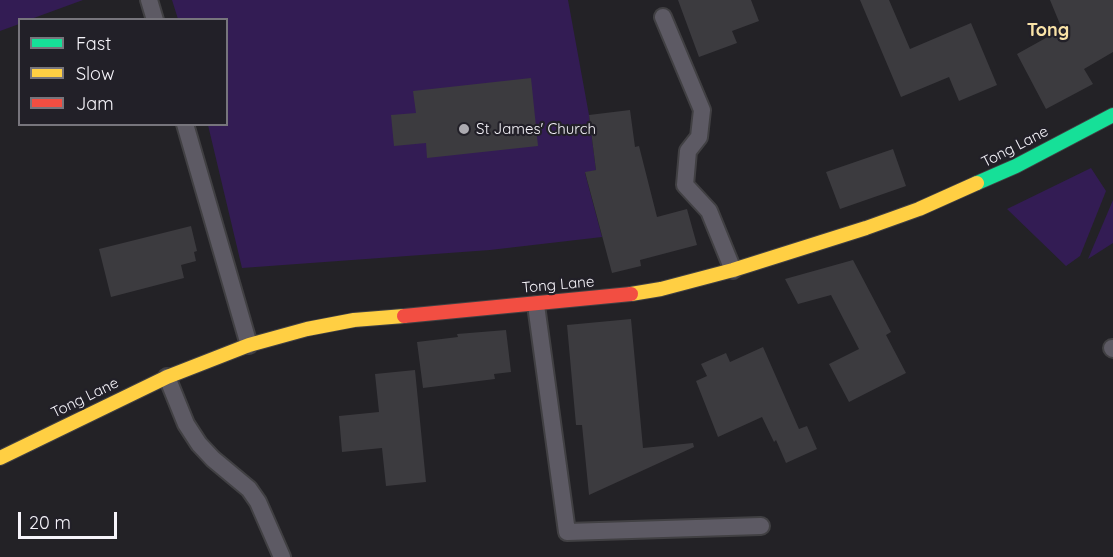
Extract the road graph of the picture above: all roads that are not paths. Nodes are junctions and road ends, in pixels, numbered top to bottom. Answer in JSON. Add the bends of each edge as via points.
{"nodes":[{"id":1,"x":149,"y":0,"type":"edge"},
{"id":2,"x":663,"y":17,"type":"dead end"},
{"id":3,"x":154,"y":18,"type":"edge"},
{"id":4,"x":1113,"y":115,"type":"edge"},
{"id":5,"x":186,"y":126,"type":"edge"},
{"id":6,"x":733,"y":270,"type":"junction"},
{"id":7,"x":536,"y":304,"type":"junction"},
{"id":8,"x":249,"y":345,"type":"junction"},
{"id":9,"x":166,"y":377,"type":"junction"},
{"id":10,"x":0,"y":458,"type":"edge"},
{"id":11,"x":760,"y":526,"type":"dead end"},
{"id":12,"x":282,"y":557,"type":"edge"}],
"edges":[{"from":1,"to":3,"type":"lane"},
{"from":2,"to":6,"type":"lane","via":[[702,110],[699,137],[688,151],[685,185],[709,211]]},
{"from":4,"to":6,"type":"street","name":"Tong Lane","via":[[1016,166],[919,209]]},
{"from":5,"to":8,"type":"lane"},
{"from":6,"to":7,"type":"street","name":"Tong Lane","via":[[661,289]]},
{"from":7,"to":8,"type":"street","name":"Tong Lane","via":[[354,320]]},
{"from":7,"to":11,"type":"lane","via":[[567,532]]},
{"from":8,"to":9,"type":"street","name":"Tong Lane"},
{"from":9,"to":10,"type":"street","name":"Tong Lane"},
{"from":9,"to":12,"type":"lane","via":[[199,444],[258,502]]}]}
